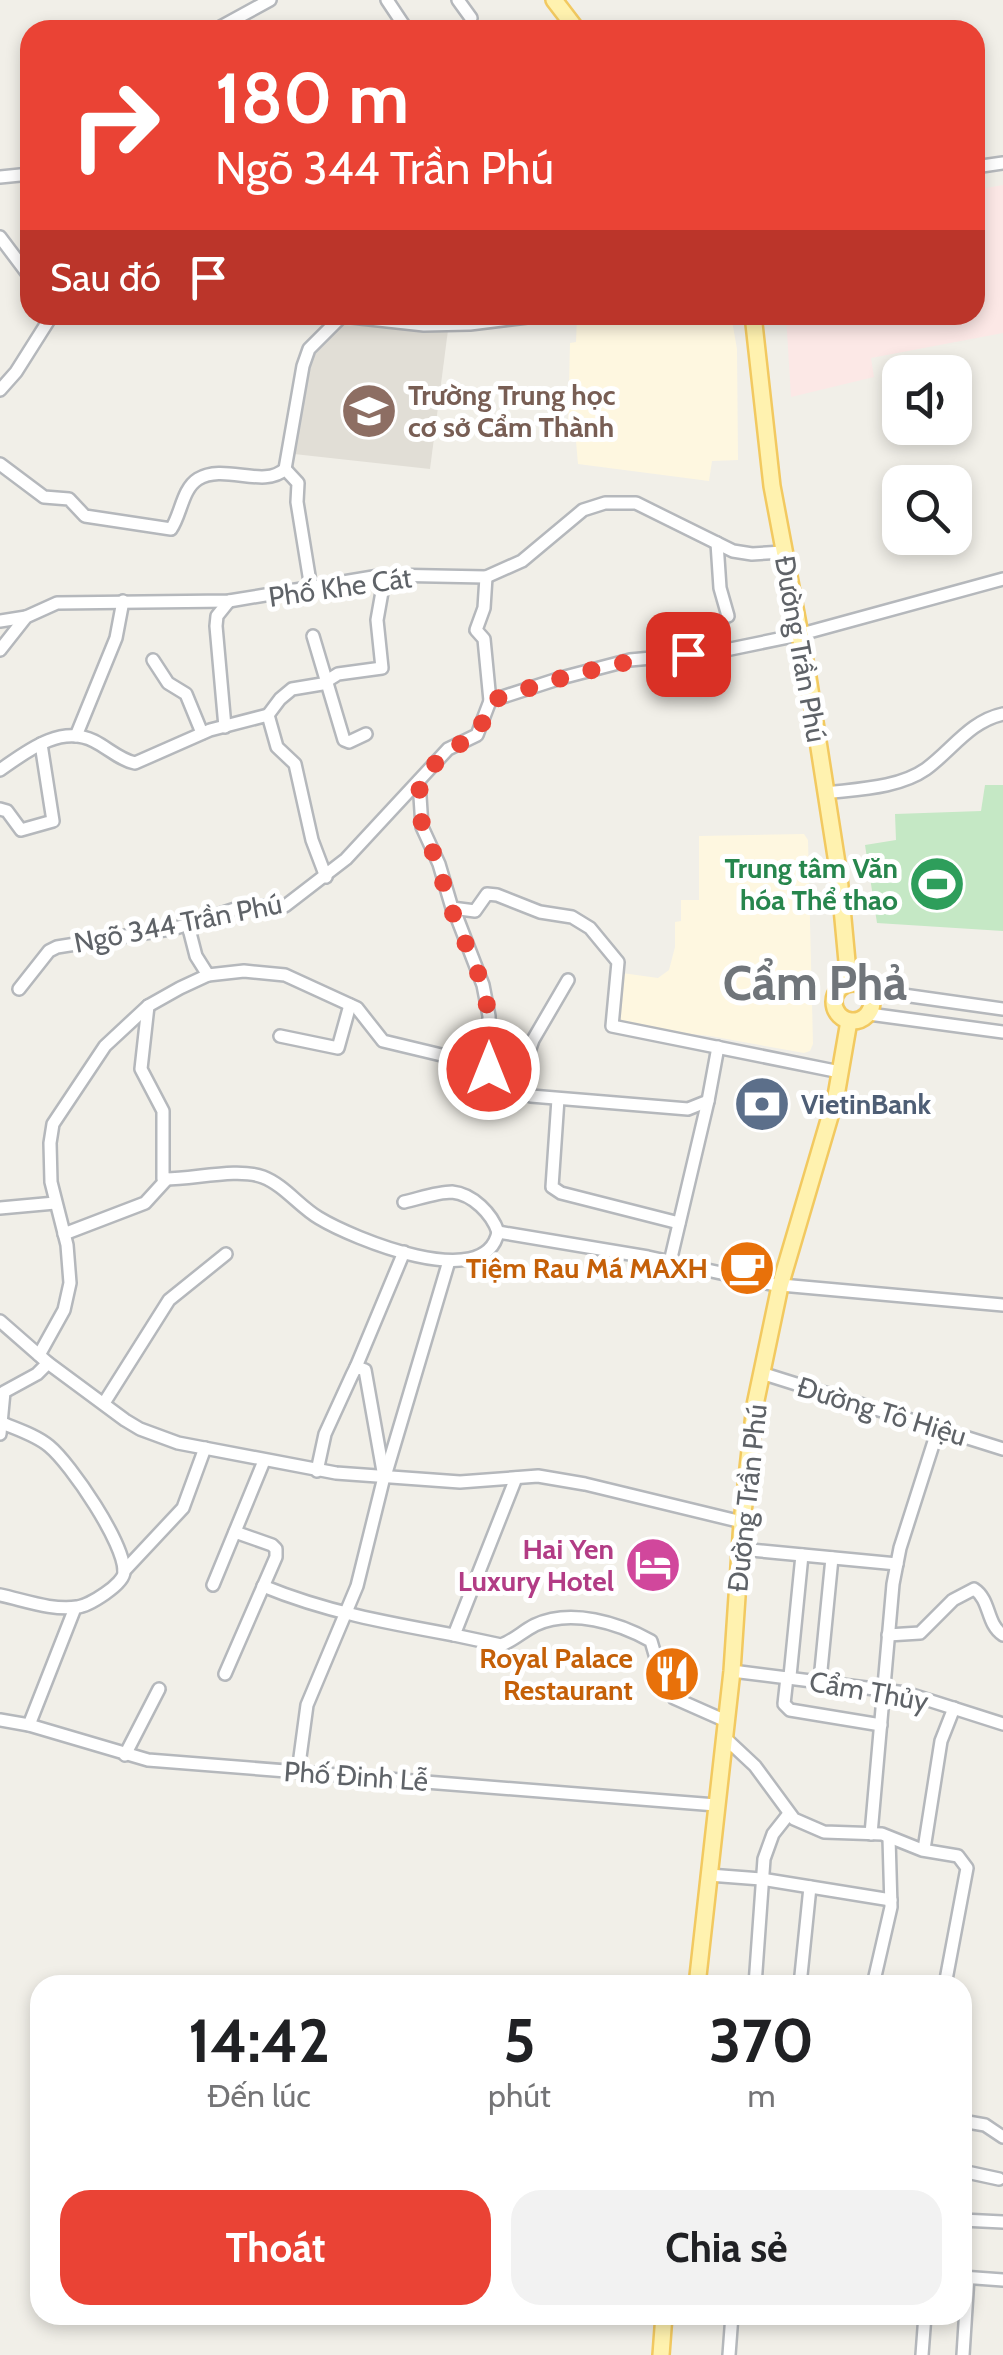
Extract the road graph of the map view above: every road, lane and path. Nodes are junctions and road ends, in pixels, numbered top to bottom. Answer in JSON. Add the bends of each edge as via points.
{"nodes":[{"id":1,"x":270,"y":0,"type":"edge"},
{"id":2,"x":458,"y":0,"type":"edge"},
{"id":3,"x":554,"y":0,"type":"edge"},
{"id":4,"x":471,"y":18,"type":"dead end"},
{"id":5,"x":233,"y":20,"type":"edge"},
{"id":6,"x":569,"y":20,"type":"edge"},
{"id":7,"x":0,"y":237,"type":"edge"},
{"id":8,"x":20,"y":263,"type":"edge"},
{"id":9,"x":46,"y":325,"type":"edge"},
{"id":10,"x":332,"y":325,"type":"edge"},
{"id":11,"x":754,"y":325,"type":"edge"},
{"id":12,"x":0,"y":390,"type":"edge"},
{"id":13,"x":0,"y":464,"type":"edge"},
{"id":14,"x":286,"y":469,"type":"junction"},
{"id":15,"x":717,"y":543,"type":"junction"},
{"id":16,"x":783,"y":552,"type":"junction"},
{"id":17,"x":385,"y":575,"type":"junction"},
{"id":18,"x":486,"y":577,"type":"junction"},
{"id":19,"x":1003,"y":579,"type":"edge"},
{"id":20,"x":311,"y":588,"type":"junction"},
{"id":21,"x":123,"y":601,"type":"junction"},
{"id":22,"x":229,"y":601,"type":"junction"},
{"id":23,"x":728,"y":616,"type":"dead end"},
{"id":24,"x":26,"y":617,"type":"junction"},
{"id":25,"x":0,"y":621,"type":"edge"},
{"id":26,"x":313,"y":636,"type":"dead end"},
{"id":27,"x":798,"y":636,"type":"junction"},
{"id":28,"x":4,"y":646,"type":"edge"},
{"id":29,"x":153,"y":660,"type":"dead end"},
{"id":30,"x":326,"y":681,"type":"junction"},
{"id":31,"x":490,"y":701,"type":"junction"},
{"id":32,"x":1003,"y":714,"type":"edge"},
{"id":33,"x":268,"y":716,"type":"junction"},
{"id":34,"x":225,"y":727,"type":"junction"},
{"id":35,"x":202,"y":734,"type":"junction"},
{"id":36,"x":366,"y":734,"type":"dead end"},
{"id":37,"x":76,"y":736,"type":"junction"},
{"id":38,"x":40,"y":744,"type":"junction"},
{"id":39,"x":0,"y":770,"type":"edge"},
{"id":40,"x":419,"y":781,"type":"junction"},
{"id":41,"x":826,"y":793,"type":"junction"},
{"id":42,"x":0,"y":809,"type":"edge"},
{"id":43,"x":326,"y":877,"type":"junction"},
{"id":44,"x":454,"y":910,"type":"junction"},
{"id":45,"x":188,"y":925,"type":"junction"},
{"id":46,"x":208,"y":975,"type":"junction"},
{"id":47,"x":568,"y":980,"type":"dead end"},
{"id":48,"x":849,"y":983,"type":"junction"},
{"id":49,"x":18,"y":989,"type":"dead end"},
{"id":50,"x":868,"y":990,"type":"junction"},
{"id":51,"x":350,"y":1005,"type":"junction"},
{"id":52,"x":148,"y":1006,"type":"junction"},
{"id":53,"x":1003,"y":1009,"type":"edge"},
{"id":54,"x":869,"y":1014,"type":"junction"},
{"id":55,"x":849,"y":1022,"type":"junction"},
{"id":56,"x":1003,"y":1032,"type":"edge"},
{"id":57,"x":280,"y":1036,"type":"dead end"},
{"id":58,"x":718,"y":1047,"type":"junction"},
{"id":59,"x":489,"y":1069,"type":"junction"},
{"id":60,"x":840,"y":1072,"type":"junction"},
{"id":61,"x":516,"y":1089,"type":"junction"},
{"id":62,"x":558,"y":1099,"type":"junction"},
{"id":63,"x":708,"y":1101,"type":"junction"},
{"id":64,"x":166,"y":1180,"type":"junction"},
{"id":65,"x":404,"y":1202,"type":"dead end"},
{"id":66,"x":56,"y":1203,"type":"junction"},
{"id":67,"x":0,"y":1208,"type":"edge"},
{"id":68,"x":679,"y":1223,"type":"junction"},
{"id":69,"x":498,"y":1232,"type":"junction"},
{"id":70,"x":64,"y":1234,"type":"junction"},
{"id":71,"x":404,"y":1252,"type":"junction"},
{"id":72,"x":226,"y":1254,"type":"dead end"},
{"id":73,"x":450,"y":1262,"type":"junction"},
{"id":74,"x":670,"y":1262,"type":"junction"},
{"id":75,"x":781,"y":1286,"type":"junction"},
{"id":76,"x":1003,"y":1305,"type":"edge"},
{"id":77,"x":0,"y":1321,"type":"edge"},
{"id":78,"x":44,"y":1359,"type":"junction"},
{"id":79,"x":356,"y":1366,"type":"junction"},
{"id":80,"x":761,"y":1374,"type":"junction"},
{"id":81,"x":2,"y":1392,"type":"edge"},
{"id":82,"x":104,"y":1403,"type":"junction"},
{"id":83,"x":0,"y":1422,"type":"edge"},
{"id":84,"x":938,"y":1428,"type":"junction"},
{"id":85,"x":0,"y":1434,"type":"edge"},
{"id":86,"x":205,"y":1448,"type":"junction"},
{"id":87,"x":1003,"y":1449,"type":"edge"},
{"id":88,"x":264,"y":1461,"type":"junction"},
{"id":89,"x":317,"y":1471,"type":"junction"},
{"id":90,"x":384,"y":1477,"type":"junction"},
{"id":91,"x":516,"y":1478,"type":"junction"},
{"id":92,"x":742,"y":1522,"type":"junction"},
{"id":93,"x":235,"y":1532,"type":"junction"},
{"id":94,"x":740,"y":1549,"type":"junction"},
{"id":95,"x":802,"y":1555,"type":"junction"},
{"id":96,"x":832,"y":1558,"type":"junction"},
{"id":97,"x":897,"y":1564,"type":"junction"},
{"id":98,"x":121,"y":1578,"type":"junction"},
{"id":99,"x":214,"y":1585,"type":"dead end"},
{"id":100,"x":263,"y":1586,"type":"junction"},
{"id":101,"x":0,"y":1595,"type":"edge"},
{"id":102,"x":75,"y":1608,"type":"junction"},
{"id":103,"x":345,"y":1615,"type":"junction"},
{"id":104,"x":454,"y":1635,"type":"junction"},
{"id":105,"x":888,"y":1635,"type":"junction"},
{"id":106,"x":1003,"y":1635,"type":"edge"},
{"id":107,"x":732,"y":1671,"type":"junction"},
{"id":108,"x":225,"y":1674,"type":"dead end"},
{"id":109,"x":788,"y":1677,"type":"junction"},
{"id":110,"x":820,"y":1680,"type":"junction"},
{"id":111,"x":159,"y":1689,"type":"dead end"},
{"id":112,"x":883,"y":1689,"type":"junction"},
{"id":113,"x":954,"y":1708,"type":"junction"},
{"id":114,"x":0,"y":1720,"type":"edge"},
{"id":115,"x":29,"y":1724,"type":"junction"},
{"id":116,"x":1003,"y":1724,"type":"edge"},
{"id":117,"x":881,"y":1725,"type":"junction"},
{"id":118,"x":725,"y":1729,"type":"junction"},
{"id":119,"x":125,"y":1755,"type":"junction"},
{"id":120,"x":298,"y":1772,"type":"junction"},
{"id":121,"x":716,"y":1805,"type":"junction"},
{"id":122,"x":788,"y":1815,"type":"junction"},
{"id":123,"x":871,"y":1834,"type":"junction"},
{"id":124,"x":889,"y":1838,"type":"junction"},
{"id":125,"x":924,"y":1849,"type":"junction"},
{"id":126,"x":709,"y":1875,"type":"junction"},
{"id":127,"x":761,"y":1879,"type":"junction"},
{"id":128,"x":810,"y":1887,"type":"junction"},
{"id":129,"x":891,"y":1900,"type":"junction"},
{"id":130,"x":698,"y":1975,"type":"edge"},
{"id":131,"x":756,"y":1975,"type":"edge"},
{"id":132,"x":801,"y":1975,"type":"edge"},
{"id":133,"x":876,"y":1975,"type":"edge"},
{"id":134,"x":947,"y":1975,"type":"edge"},
{"id":135,"x":972,"y":2123,"type":"edge"},
{"id":136,"x":1003,"y":2137,"type":"edge"},
{"id":137,"x":972,"y":2173,"type":"edge"},
{"id":138,"x":999,"y":2179,"type":"dead end"},
{"id":139,"x":972,"y":2220,"type":"edge"},
{"id":140,"x":1003,"y":2222,"type":"edge"},
{"id":141,"x":972,"y":2278,"type":"edge"},
{"id":142,"x":1003,"y":2280,"type":"edge"},
{"id":143,"x":663,"y":2325,"type":"edge"},
{"id":144,"x":731,"y":2325,"type":"edge"},
{"id":145,"x":924,"y":2325,"type":"edge"},
{"id":146,"x":964,"y":2325,"type":"edge"},
{"id":147,"x":660,"y":2355,"type":"edge"},
{"id":148,"x":729,"y":2355,"type":"edge"},
{"id":149,"x":922,"y":2355,"type":"edge"},
{"id":150,"x":963,"y":2355,"type":"edge"}],
"edges":[{"from":1,"to":5,"type":"street"},
{"from":2,"to":4,"type":"street"},
{"from":3,"to":6,"type":"main road"},
{"from":7,"to":8,"type":"street"},
{"from":9,"to":12,"type":"street"},
{"from":10,"to":14,"type":"street","via":[[302,366]]},
{"from":11,"to":16,"type":"main road","name":"Đường Trần Phú"},
{"from":13,"to":14,"type":"street","via":[[44,497],[68,500],[85,516],[165,530],[198,479],[278,476]]},
{"from":14,"to":20,"type":"street","via":[[298,483]]},
{"from":15,"to":16,"type":"street","name":"Phố Khe Cát","via":[[752,554]]},
{"from":15,"to":18,"type":"street","name":"Phố Khe Cát","via":[[636,503],[604,503],[583,510],[522,561]]},
{"from":15,"to":23,"type":"street"},
{"from":16,"to":27,"type":"main road","name":"Đường Trần Phú"},
{"from":17,"to":18,"type":"street","name":"Phố Khe Cát"},
{"from":17,"to":20,"type":"street","name":"Phố Khe Cát"},
{"from":17,"to":30,"type":"street","via":[[377,620],[382,668]]},
{"from":18,"to":31,"type":"street","via":[[476,630],[484,640]]},
{"from":19,"to":27,"type":"street"},
{"from":20,"to":22,"type":"street","name":"Phố Khe Cát"},
{"from":21,"to":22,"type":"street","name":"Phố Khe Cát"},
{"from":21,"to":24,"type":"street","name":"Phố Khe Cát","via":[[57,603]]},
{"from":21,"to":37,"type":"street","via":[[116,638]]},
{"from":22,"to":34,"type":"street","via":[[216,626]]},
{"from":24,"to":25,"type":"street","name":"Phố Khe Cát"},
{"from":24,"to":28,"type":"street"},
{"from":25,"to":28,"type":"street"},
{"from":26,"to":30,"type":"street"},
{"from":27,"to":31,"type":"street","via":[[630,660]]},
{"from":27,"to":41,"type":"main road","name":"Đường Trần Phú"},
{"from":29,"to":35,"type":"street","via":[[168,683],[186,694]]},
{"from":30,"to":33,"type":"street","via":[[292,690]]},
{"from":30,"to":36,"type":"street","via":[[344,740]]},
{"from":31,"to":40,"type":"street","name":"Ngõ 344 Trần Phú","via":[[478,735],[448,750]]},
{"from":32,"to":41,"type":"street","via":[[977,724],[914,776]]},
{"from":33,"to":34,"type":"street"},
{"from":33,"to":43,"type":"street","via":[[277,747],[295,764]]},
{"from":34,"to":35,"type":"street"},
{"from":35,"to":37,"type":"street","via":[[131,763]]},
{"from":37,"to":38,"type":"street"},
{"from":38,"to":39,"type":"street"},
{"from":38,"to":42,"type":"street","via":[[53,821],[20,830]]},
{"from":40,"to":43,"type":"street","name":"Ngõ 344 Trần Phú"},
{"from":40,"to":44,"type":"street","via":[[422,827]]},
{"from":41,"to":48,"type":"main road","name":"Đường Trần Phú"},
{"from":43,"to":45,"type":"street","name":"Ngõ 344 Trần Phú","via":[[285,906],[244,906]]},
{"from":44,"to":58,"type":"street","via":[[475,912],[492,894],[572,916],[618,962],[613,1027]]},
{"from":44,"to":59,"type":"street","via":[[483,985]]},
{"from":45,"to":46,"type":"street"},
{"from":45,"to":49,"type":"street","name":"Ngõ 344 Trần Phú","via":[[57,947]]},
{"from":46,"to":51,"type":"street","via":[[285,975]]},
{"from":46,"to":52,"type":"street"},
{"from":47,"to":61,"type":"street","via":[[533,1040]]},
{"from":48,"to":50,"type":"main road"},
{"from":48,"to":55,"type":"main road","via":[[834,999],[836,1012]]},
{"from":50,"to":53,"type":"street"},
{"from":50,"to":54,"type":"main road"},
{"from":51,"to":57,"type":"street","via":[[338,1048]]},
{"from":51,"to":59,"type":"street","via":[[390,1044]]},
{"from":52,"to":64,"type":"street","via":[[140,1069],[163,1111]]},
{"from":52,"to":66,"type":"street","via":[[105,1046],[54,1124]]},
{"from":54,"to":55,"type":"main road"},
{"from":54,"to":56,"type":"street"},
{"from":55,"to":60,"type":"main road","name":"Đường Trần Phú"},
{"from":58,"to":60,"type":"street"},
{"from":58,"to":63,"type":"street"},
{"from":59,"to":61,"type":"street"},
{"from":60,"to":75,"type":"main road","name":"Đường Trần Phú"},
{"from":61,"to":62,"type":"street"},
{"from":62,"to":63,"type":"street","via":[[688,1108]]},
{"from":62,"to":68,"type":"street","via":[[550,1183],[556,1190]]},
{"from":63,"to":68,"type":"street"},
{"from":64,"to":70,"type":"street","via":[[145,1203]]},
{"from":64,"to":71,"type":"street","via":[[258,1176],[318,1218]]},
{"from":65,"to":69,"type":"street","via":[[455,1193],[484,1208]]},
{"from":66,"to":67,"type":"street"},
{"from":66,"to":70,"type":"street"},
{"from":68,"to":74,"type":"street"},
{"from":69,"to":73,"type":"street","via":[[482,1256]]},
{"from":69,"to":74,"type":"street"},
{"from":70,"to":78,"type":"street","via":[[70,1272],[64,1310]]},
{"from":71,"to":73,"type":"street"},
{"from":71,"to":79,"type":"street"},
{"from":72,"to":82,"type":"street","via":[[169,1300]]},
{"from":73,"to":90,"type":"street"},
{"from":74,"to":75,"type":"street"},
{"from":75,"to":76,"type":"street"},
{"from":75,"to":80,"type":"main road","name":"Đường Trần Phú"},
{"from":77,"to":78,"type":"street"},
{"from":78,"to":81,"type":"street","via":[[36,1374]]},
{"from":78,"to":82,"type":"street"},
{"from":79,"to":89,"type":"street","via":[[325,1434]]},
{"from":79,"to":90,"type":"street","via":[[365,1370]]},
{"from":80,"to":84,"type":"street","name":"Đường Tô Hiệu"},
{"from":80,"to":92,"type":"main road","name":"Đường Trần Phú"},
{"from":81,"to":83,"type":"street"},
{"from":82,"to":86,"type":"street","via":[[140,1430]]},
{"from":83,"to":85,"type":"street"},
{"from":83,"to":98,"type":"street","via":[[41,1440],[62,1460],[109,1530]]},
{"from":84,"to":87,"type":"street","name":"Đường Tô Hiệu"},
{"from":84,"to":97,"type":"street"},
{"from":86,"to":88,"type":"street"},
{"from":86,"to":98,"type":"street","via":[[183,1508]]},
{"from":88,"to":89,"type":"street"},
{"from":88,"to":93,"type":"street"},
{"from":89,"to":90,"type":"street"},
{"from":90,"to":91,"type":"street"},
{"from":90,"to":103,"type":"street"},
{"from":91,"to":92,"type":"street","via":[[584,1484]]},
{"from":91,"to":104,"type":"street"},
{"from":92,"to":94,"type":"main road","name":"Đường Trần Phú"},
{"from":93,"to":99,"type":"street"},
{"from":93,"to":100,"type":"street","via":[[276,1549]]},
{"from":94,"to":95,"type":"street"},
{"from":94,"to":107,"type":"main road","name":"Đường Trần Phú"},
{"from":95,"to":96,"type":"street"},
{"from":95,"to":109,"type":"street"},
{"from":96,"to":97,"type":"street"},
{"from":96,"to":110,"type":"street"},
{"from":97,"to":105,"type":"street"},
{"from":98,"to":102,"type":"street"},
{"from":100,"to":103,"type":"street"},
{"from":100,"to":108,"type":"street"},
{"from":101,"to":102,"type":"street"},
{"from":102,"to":115,"type":"street"},
{"from":103,"to":104,"type":"street"},
{"from":103,"to":120,"type":"street","via":[[307,1706]]},
{"from":104,"to":118,"type":"street","via":[[506,1644],[538,1624],[562,1619],[632,1630],[651,1641],[674,1698]]},
{"from":105,"to":106,"type":"street","via":[[920,1633],[974,1589]]},
{"from":105,"to":112,"type":"street"},
{"from":107,"to":109,"type":"street","name":"Cẩm Thủy"},
{"from":107,"to":118,"type":"main road","name":"Đường Trần Phú"},
{"from":109,"to":110,"type":"street","name":"Cẩm Thủy"},
{"from":109,"to":117,"type":"street","via":[[784,1704],[790,1710]]},
{"from":110,"to":112,"type":"street","name":"Cẩm Thủy"},
{"from":111,"to":119,"type":"street"},
{"from":112,"to":113,"type":"street","name":"Cẩm Thủy"},
{"from":112,"to":117,"type":"street"},
{"from":113,"to":116,"type":"street","name":"Cẩm Thủy"},
{"from":113,"to":125,"type":"street","via":[[941,1741]]},
{"from":114,"to":115,"type":"street","name":"Phố Đinh Lễ"},
{"from":115,"to":119,"type":"street","name":"Phố Đinh Lễ"},
{"from":117,"to":123,"type":"street"},
{"from":118,"to":121,"type":"main road","name":"Đường Trần Phú"},
{"from":118,"to":122,"type":"street"},
{"from":119,"to":120,"type":"street","name":"Phố Đinh Lễ"},
{"from":120,"to":121,"type":"street","name":"Phố Đinh Lễ"},
{"from":121,"to":126,"type":"main road","name":"Đường Trần Phú"},
{"from":122,"to":123,"type":"street","via":[[824,1832]]},
{"from":122,"to":127,"type":"street","via":[[773,1834]]},
{"from":123,"to":124,"type":"street"},
{"from":124,"to":125,"type":"street"},
{"from":124,"to":129,"type":"street"},
{"from":125,"to":134,"type":"street","via":[[958,1856],[967,1868]]},
{"from":126,"to":127,"type":"street"},
{"from":126,"to":130,"type":"main road","name":"Đường Trần Phú"},
{"from":127,"to":128,"type":"street"},
{"from":127,"to":131,"type":"street"},
{"from":128,"to":129,"type":"street"},
{"from":128,"to":132,"type":"street"},
{"from":129,"to":133,"type":"street"},
{"from":135,"to":136,"type":"street"},
{"from":137,"to":138,"type":"street"},
{"from":139,"to":140,"type":"street"},
{"from":141,"to":142,"type":"street"},
{"from":143,"to":147,"type":"main road"},
{"from":144,"to":148,"type":"street"},
{"from":145,"to":149,"type":"street"},
{"from":146,"to":150,"type":"street"}]}
